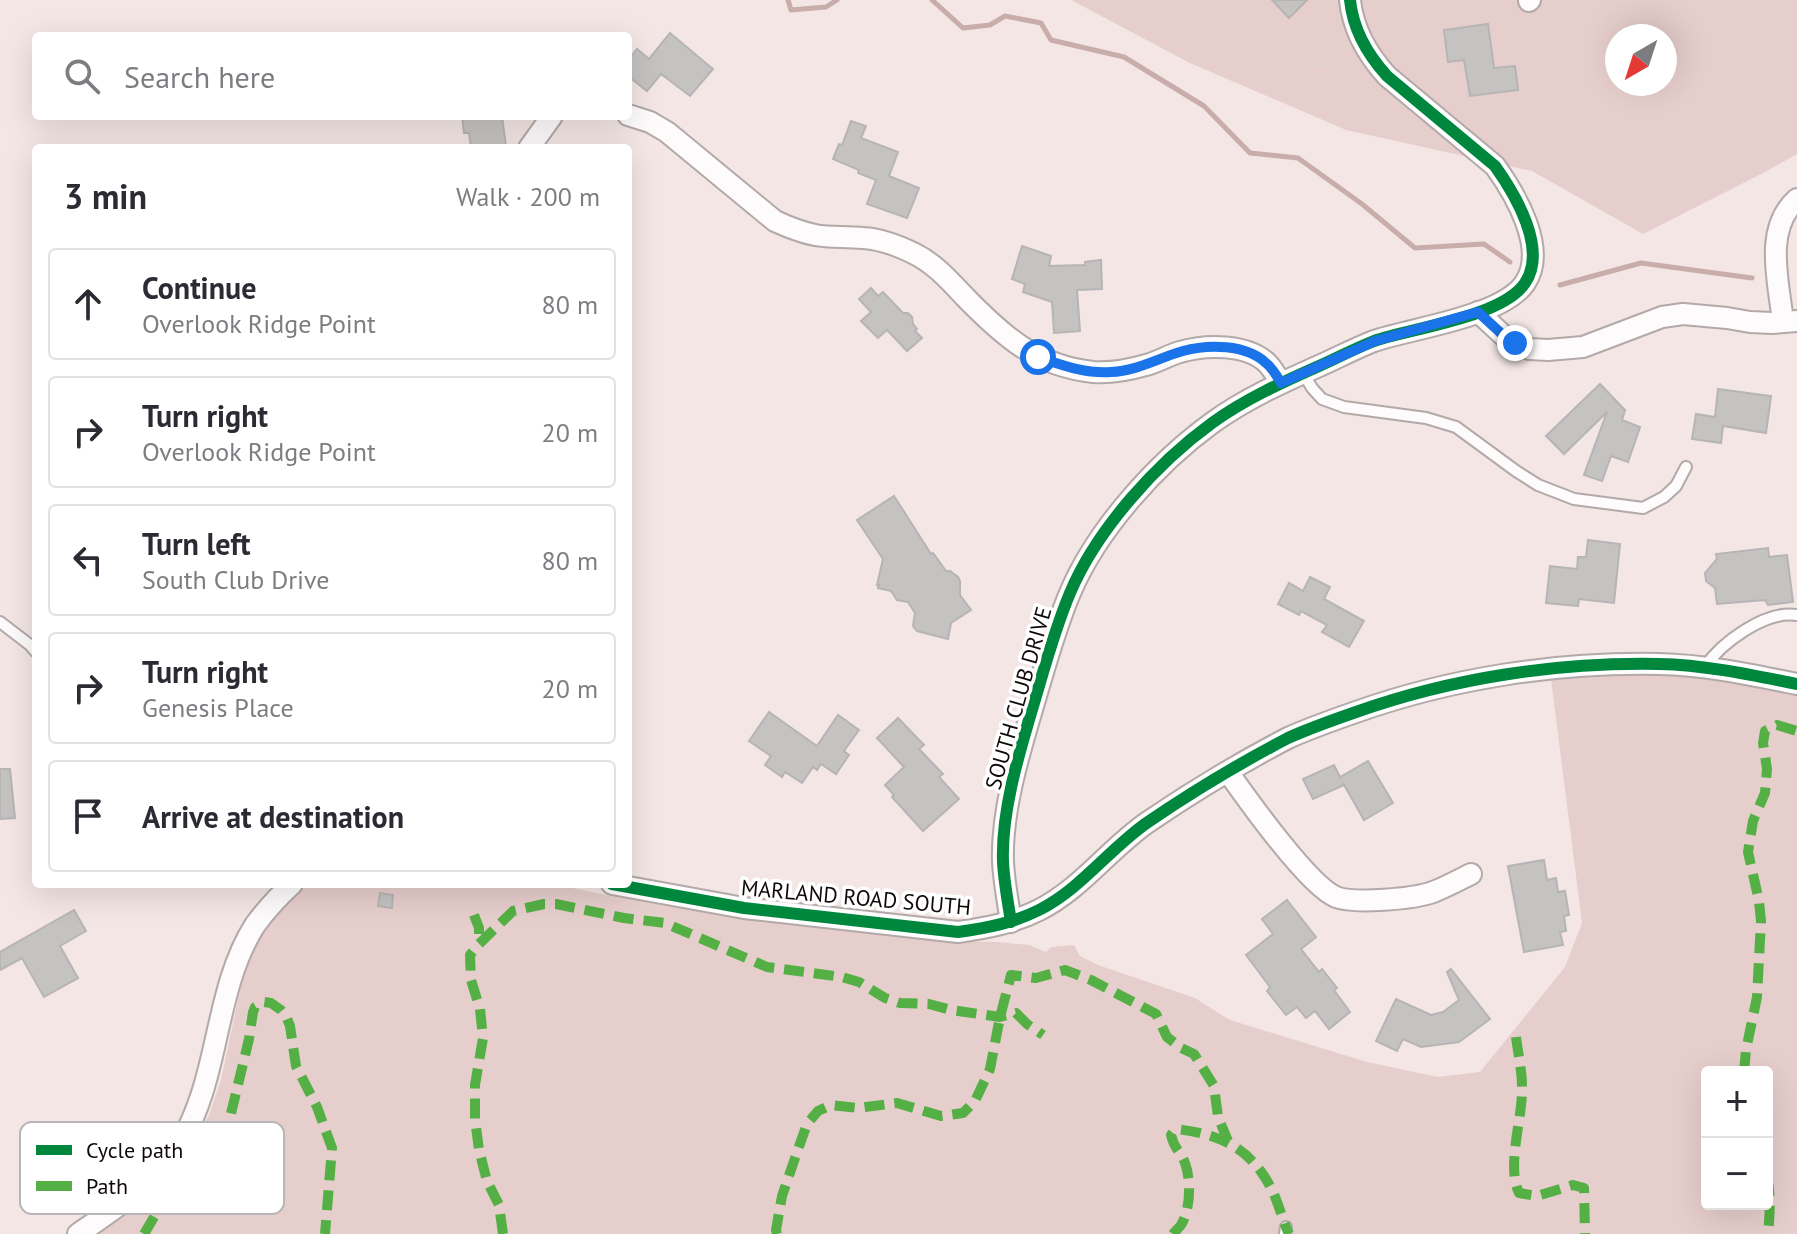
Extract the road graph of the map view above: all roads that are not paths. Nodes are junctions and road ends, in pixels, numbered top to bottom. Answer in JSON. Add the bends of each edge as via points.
{"nodes":[{"id":1,"x":1350,"y":0,"type":"edge"},
{"id":2,"x":632,"y":116,"type":"edge"},
{"id":3,"x":549,"y":120,"type":"edge"},
{"id":4,"x":532,"y":144,"type":"edge"},
{"id":5,"x":1797,"y":199,"type":"edge"},
{"id":6,"x":1478,"y":312,"type":"junction"},
{"id":7,"x":1790,"y":322,"type":"edge"},
{"id":8,"x":1303,"y":373,"type":"junction"},
{"id":9,"x":1281,"y":383,"type":"junction"},
{"id":10,"x":1686,"y":467,"type":"dead end"},
{"id":11,"x":1797,"y":615,"type":"edge"},
{"id":12,"x":0,"y":622,"type":"edge"},
{"id":13,"x":32,"y":647,"type":"edge"},
{"id":14,"x":1704,"y":668,"type":"junction"},
{"id":15,"x":1797,"y":684,"type":"edge"},
{"id":16,"x":1228,"y":772,"type":"junction"},
{"id":17,"x":1471,"y":874,"type":"dead end"},
{"id":18,"x":288,"y":888,"type":"edge"},
{"id":19,"x":632,"y":888,"type":"edge"},
{"id":20,"x":1011,"y":922,"type":"junction"},
{"id":21,"x":191,"y":1122,"type":"edge"},
{"id":22,"x":108,"y":1214,"type":"edge"},
{"id":23,"x":78,"y":1234,"type":"edge"}],
"edges":[{"from":1,"to":6,"type":"street","name":"SOUTH CLUB DRIVE","via":[[1356,28],[1374,62],[1495,166],[1523,214],[1532,257],[1525,284]]},
{"from":2,"to":9,"type":"street","via":[[667,132],[775,221],[818,235],[882,241],[917,255],[995,328],[1038,357],[1077,370],[1113,372],[1181,351],[1233,349],[1253,353]]},
{"from":3,"to":4,"type":"street"},
{"from":5,"to":7,"type":"street","via":[[1780,221],[1777,235]]},
{"from":6,"to":7,"type":"street","via":[[1515,343],[1548,350],[1583,347],[1683,314]]},
{"from":6,"to":8,"type":"street","name":"SOUTH CLUB DRIVE","via":[[1375,341]]},
{"from":8,"to":9,"type":"street","name":"SOUTH CLUB DRIVE"},
{"from":8,"to":10,"type":"lane","via":[[1322,399],[1456,427],[1538,485],[1574,499],[1643,508],[1676,486]]},
{"from":9,"to":20,"type":"street","name":"SOUTH CLUB DRIVE","via":[[1183,445],[1115,517],[1070,591],[1007,811],[1003,863]]},
{"from":11,"to":14,"type":"lane","via":[[1752,625]]},
{"from":12,"to":13,"type":"lane"},
{"from":14,"to":15,"type":"street","name":"MARLAND ROAD SOUTH"},
{"from":14,"to":16,"type":"street","name":"MARLAND ROAD SOUTH","via":[[1566,666],[1464,682],[1335,719]]},
{"from":16,"to":17,"type":"street","via":[[1308,875],[1334,896],[1349,900],[1430,894]]},
{"from":16,"to":20,"type":"street","name":"MARLAND ROAD SOUTH","via":[[1145,824],[1042,909]]},
{"from":18,"to":21,"type":"street","via":[[243,949]]},
{"from":19,"to":20,"type":"street","name":"MARLAND ROAD SOUTH","via":[[744,908],[958,932]]},
{"from":22,"to":23,"type":"street"}]}
